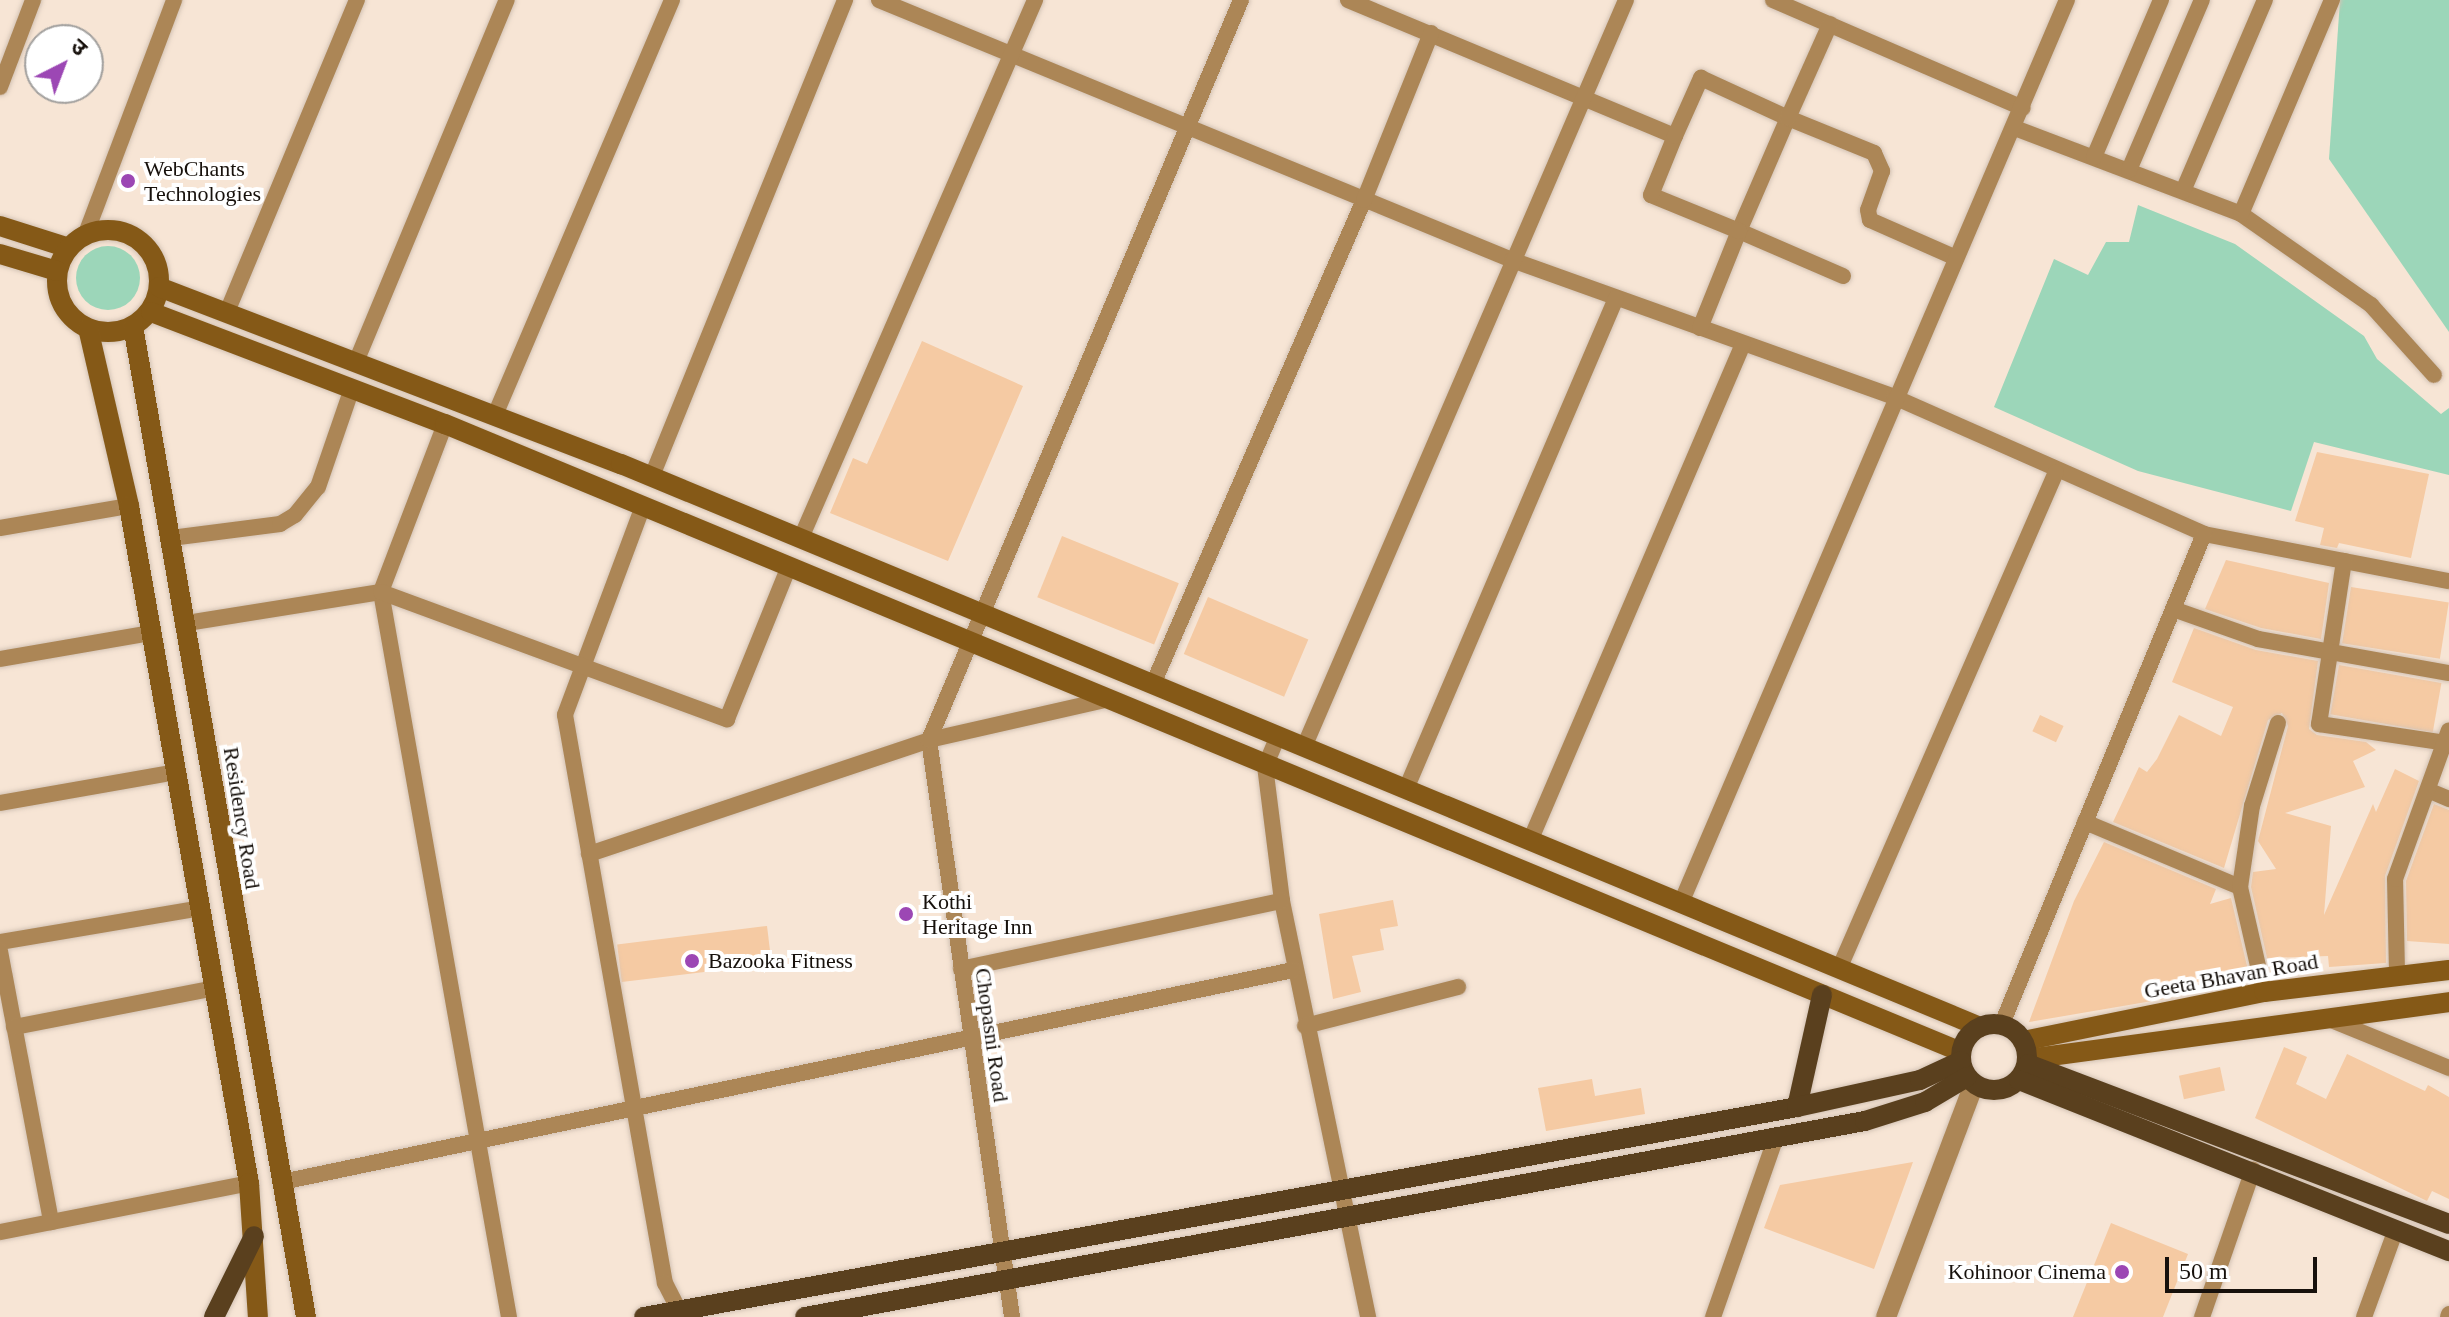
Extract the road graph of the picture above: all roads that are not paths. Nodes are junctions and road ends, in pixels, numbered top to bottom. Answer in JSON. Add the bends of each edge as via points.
{"nodes":[{"id":1,"x":33,"y":0,"type":"edge"},
{"id":2,"x":174,"y":0,"type":"edge"},
{"id":3,"x":357,"y":0,"type":"edge"},
{"id":4,"x":507,"y":0,"type":"edge"},
{"id":5,"x":672,"y":0,"type":"edge"},
{"id":6,"x":845,"y":0,"type":"edge"},
{"id":7,"x":879,"y":0,"type":"edge"},
{"id":8,"x":1035,"y":0,"type":"edge"},
{"id":9,"x":1241,"y":0,"type":"edge"},
{"id":10,"x":1348,"y":0,"type":"edge"},
{"id":11,"x":1626,"y":0,"type":"edge"},
{"id":12,"x":1773,"y":0,"type":"edge"},
{"id":13,"x":2067,"y":0,"type":"edge"},
{"id":14,"x":2161,"y":0,"type":"edge"},
{"id":15,"x":2202,"y":0,"type":"edge"},
{"id":16,"x":2265,"y":0,"type":"edge"},
{"id":17,"x":2332,"y":0,"type":"edge"},
{"id":18,"x":1830,"y":24,"type":"junction"},
{"id":19,"x":1431,"y":33,"type":"junction"},
{"id":20,"x":1011,"y":54,"type":"junction"},
{"id":21,"x":0,"y":87,"type":"edge"},
{"id":22,"x":1581,"y":94,"type":"junction"},
{"id":23,"x":2023,"y":108,"type":"junction"},
{"id":24,"x":1788,"y":118,"type":"junction"},
{"id":25,"x":2015,"y":128,"type":"junction"},
{"id":26,"x":1191,"y":130,"type":"junction"},
{"id":27,"x":1675,"y":136,"type":"junction"},
{"id":28,"x":2094,"y":157,"type":"junction"},
{"id":29,"x":2129,"y":170,"type":"junction"},
{"id":30,"x":2183,"y":191,"type":"junction"},
{"id":31,"x":1364,"y":200,"type":"junction"},
{"id":32,"x":2241,"y":214,"type":"junction"},
{"id":33,"x":0,"y":226,"type":"edge"},
{"id":34,"x":1739,"y":231,"type":"junction"},
{"id":35,"x":77,"y":242,"type":"junction"},
{"id":36,"x":0,"y":254,"type":"edge"},
{"id":37,"x":1956,"y":258,"type":"junction"},
{"id":38,"x":1512,"y":260,"type":"junction"},
{"id":39,"x":57,"y":271,"type":"junction"},
{"id":40,"x":1843,"y":276,"type":"dead end"},
{"id":41,"x":159,"y":287,"type":"junction"},
{"id":42,"x":1616,"y":298,"type":"junction"},
{"id":43,"x":151,"y":312,"type":"junction"},
{"id":44,"x":227,"y":312,"type":"junction"},
{"id":45,"x":133,"y":326,"type":"junction"},
{"id":46,"x":88,"y":328,"type":"junction"},
{"id":47,"x":1700,"y":328,"type":"junction"},
{"id":48,"x":1743,"y":344,"type":"junction"},
{"id":49,"x":356,"y":362,"type":"junction"},
{"id":50,"x":2434,"y":375,"type":"dead end"},
{"id":51,"x":352,"y":388,"type":"junction"},
{"id":52,"x":1894,"y":397,"type":"junction"},
{"id":53,"x":495,"y":415,"type":"junction"},
{"id":54,"x":445,"y":424,"type":"junction"},
{"id":55,"x":2056,"y":472,"type":"junction"},
{"id":56,"x":652,"y":476,"type":"junction"},
{"id":57,"x":129,"y":506,"type":"junction"},
{"id":58,"x":643,"y":506,"type":"junction"},
{"id":59,"x":0,"y":528,"type":"edge"},
{"id":60,"x":2204,"y":534,"type":"junction"},
{"id":61,"x":171,"y":538,"type":"junction"},
{"id":62,"x":801,"y":538,"type":"junction"},
{"id":63,"x":2344,"y":561,"type":"junction"},
{"id":64,"x":789,"y":566,"type":"junction"},
{"id":65,"x":2449,"y":581,"type":"edge"},
{"id":66,"x":381,"y":592,"type":"junction"},
{"id":67,"x":2173,"y":609,"type":"junction"},
{"id":68,"x":979,"y":612,"type":"junction"},
{"id":69,"x":187,"y":623,"type":"junction"},
{"id":70,"x":151,"y":633,"type":"junction"},
{"id":71,"x":967,"y":640,"type":"junction"},
{"id":72,"x":2329,"y":656,"type":"junction"},
{"id":73,"x":0,"y":659,"type":"edge"},
{"id":74,"x":584,"y":662,"type":"junction"},
{"id":75,"x":2449,"y":673,"type":"edge"},
{"id":76,"x":1153,"y":684,"type":"junction"},
{"id":77,"x":1109,"y":699,"type":"junction"},
{"id":78,"x":2278,"y":723,"type":"dead end"},
{"id":79,"x":1278,"y":736,"type":"junction"},
{"id":80,"x":2448,"y":736,"type":"edge"},
{"id":81,"x":929,"y":740,"type":"junction"},
{"id":82,"x":1304,"y":747,"type":"junction"},
{"id":83,"x":1265,"y":766,"type":"junction"},
{"id":84,"x":176,"y":772,"type":"junction"},
{"id":85,"x":1406,"y":789,"type":"junction"},
{"id":86,"x":2430,"y":791,"type":"junction"},
{"id":87,"x":2449,"y":799,"type":"edge"},
{"id":88,"x":0,"y":803,"type":"edge"},
{"id":89,"x":2085,"y":822,"type":"junction"},
{"id":90,"x":1530,"y":841,"type":"junction"},
{"id":91,"x":589,"y":854,"type":"junction"},
{"id":92,"x":2240,"y":887,"type":"junction"},
{"id":93,"x":1282,"y":901,"type":"junction"},
{"id":94,"x":1681,"y":903,"type":"junction"},
{"id":95,"x":200,"y":908,"type":"junction"},
{"id":96,"x":0,"y":942,"type":"edge"},
{"id":97,"x":0,"y":951,"type":"edge"},
{"id":98,"x":961,"y":969,"type":"junction"},
{"id":99,"x":1839,"y":969,"type":"junction"},
{"id":100,"x":1293,"y":970,"type":"junction"},
{"id":101,"x":2449,"y":970,"type":"edge"},
{"id":102,"x":2397,"y":973,"type":"junction"},
{"id":103,"x":1458,"y":987,"type":"dead end"},
{"id":104,"x":214,"y":988,"type":"junction"},
{"id":105,"x":2264,"y":992,"type":"junction"},
{"id":106,"x":1822,"y":995,"type":"junction"},
{"id":107,"x":2449,"y":1002,"type":"edge"},
{"id":108,"x":2324,"y":1017,"type":"junction"},
{"id":109,"x":2002,"y":1024,"type":"junction"},
{"id":110,"x":1305,"y":1026,"type":"junction"},
{"id":111,"x":14,"y":1027,"type":"junction"},
{"id":112,"x":1980,"y":1027,"type":"junction"},
{"id":113,"x":970,"y":1039,"type":"junction"},
{"id":114,"x":2024,"y":1061,"type":"junction"},
{"id":115,"x":1966,"y":1068,"type":"junction"},
{"id":116,"x":2449,"y":1068,"type":"edge"},
{"id":117,"x":633,"y":1107,"type":"junction"},
{"id":118,"x":1797,"y":1107,"type":"junction"},
{"id":119,"x":1776,"y":1137,"type":"junction"},
{"id":120,"x":482,"y":1141,"type":"junction"},
{"id":121,"x":2253,"y":1170,"type":"junction"},
{"id":122,"x":282,"y":1182,"type":"junction"},
{"id":123,"x":249,"y":1183,"type":"junction"},
{"id":124,"x":1339,"y":1189,"type":"junction"},
{"id":125,"x":1346,"y":1214,"type":"junction"},
{"id":126,"x":51,"y":1222,"type":"junction"},
{"id":127,"x":2449,"y":1224,"type":"edge"},
{"id":128,"x":2396,"y":1229,"type":"junction"},
{"id":129,"x":0,"y":1232,"type":"edge"},
{"id":130,"x":254,"y":1236,"type":"junction"},
{"id":131,"x":2449,"y":1251,"type":"edge"},
{"id":132,"x":1001,"y":1252,"type":"junction"},
{"id":133,"x":1006,"y":1279,"type":"junction"},
{"id":134,"x":665,"y":1283,"type":"junction"},
{"id":135,"x":681,"y":1314,"type":"edge"},
{"id":136,"x":835,"y":1314,"type":"edge"},
{"id":137,"x":654,"y":1316,"type":"edge"},
{"id":138,"x":214,"y":1317,"type":"edge"},
{"id":139,"x":258,"y":1317,"type":"edge"},
{"id":140,"x":306,"y":1317,"type":"edge"},
{"id":141,"x":509,"y":1317,"type":"edge"},
{"id":142,"x":805,"y":1317,"type":"edge"},
{"id":143,"x":1012,"y":1317,"type":"edge"},
{"id":144,"x":1368,"y":1317,"type":"edge"},
{"id":145,"x":1713,"y":1317,"type":"edge"},
{"id":146,"x":1886,"y":1317,"type":"edge"},
{"id":147,"x":2202,"y":1317,"type":"edge"},
{"id":148,"x":2364,"y":1317,"type":"edge"}],
"edges":[{"from":1,"to":21,"type":"street"},
{"from":2,"to":35,"type":"street"},
{"from":3,"to":44,"type":"street"},
{"from":4,"to":49,"type":"street"},
{"from":5,"to":53,"type":"street"},
{"from":6,"to":56,"type":"street"},
{"from":7,"to":20,"type":"street"},
{"from":8,"to":20,"type":"street"},
{"from":9,"to":26,"type":"street","name":"Chopasni Road"},
{"from":10,"to":19,"type":"street"},
{"from":11,"to":22,"type":"street"},
{"from":12,"to":18,"type":"street"},
{"from":13,"to":23,"type":"street"},
{"from":14,"to":28,"type":"street"},
{"from":15,"to":29,"type":"street"},
{"from":16,"to":30,"type":"street"},
{"from":17,"to":32,"type":"street"},
{"from":18,"to":23,"type":"street"},
{"from":18,"to":24,"type":"street"},
{"from":19,"to":22,"type":"street"},
{"from":19,"to":31,"type":"street"},
{"from":20,"to":26,"type":"street"},
{"from":20,"to":62,"type":"street"},
{"from":22,"to":27,"type":"street"},
{"from":22,"to":38,"type":"street"},
{"from":23,"to":25,"type":"street"},
{"from":24,"to":27,"type":"street","via":[[1701,78]]},
{"from":24,"to":34,"type":"street"},
{"from":24,"to":37,"type":"street","via":[[1874,153],[1882,171],[1868,210],[1870,220]]},
{"from":25,"to":28,"type":"street"},
{"from":25,"to":37,"type":"street"},
{"from":26,"to":31,"type":"street"},
{"from":26,"to":68,"type":"street","name":"Chopasni Road"},
{"from":27,"to":34,"type":"street","via":[[1651,195]]},
{"from":28,"to":29,"type":"street"},
{"from":29,"to":30,"type":"street"},
{"from":30,"to":32,"type":"street"},
{"from":31,"to":38,"type":"street"},
{"from":31,"to":76,"type":"street"},
{"from":32,"to":50,"type":"street","via":[[2371,305]]},
{"from":33,"to":35,"type":"main road"},
{"from":34,"to":40,"type":"street"},
{"from":34,"to":47,"type":"street"},
{"from":35,"to":39,"type":"main road"},
{"from":35,"to":41,"type":"main road","via":[[107,229],[139,241],[151,254]]},
{"from":36,"to":39,"type":"main road"},
{"from":37,"to":52,"type":"street"},
{"from":38,"to":42,"type":"street"},
{"from":38,"to":82,"type":"street"},
{"from":39,"to":46,"type":"main road","via":[[62,305]]},
{"from":41,"to":43,"type":"main road"},
{"from":41,"to":44,"type":"main road"},
{"from":42,"to":47,"type":"street"},
{"from":42,"to":85,"type":"street"},
{"from":43,"to":45,"type":"main road"},
{"from":43,"to":51,"type":"main road"},
{"from":44,"to":49,"type":"main road"},
{"from":45,"to":46,"type":"main road","via":[[103,332]]},
{"from":45,"to":61,"type":"main road","name":"Residency Road"},
{"from":46,"to":57,"type":"main road"},
{"from":47,"to":48,"type":"street"},
{"from":48,"to":52,"type":"street"},
{"from":48,"to":90,"type":"street"},
{"from":49,"to":53,"type":"main road"},
{"from":51,"to":54,"type":"main road"},
{"from":51,"to":61,"type":"street","via":[[318,487],[295,515],[280,524]]},
{"from":52,"to":55,"type":"street"},
{"from":52,"to":94,"type":"street"},
{"from":53,"to":56,"type":"main road"},
{"from":54,"to":58,"type":"main road"},
{"from":54,"to":66,"type":"street"},
{"from":55,"to":60,"type":"street"},
{"from":55,"to":99,"type":"street"},
{"from":56,"to":62,"type":"main road"},
{"from":57,"to":59,"type":"street"},
{"from":57,"to":70,"type":"main road"},
{"from":58,"to":64,"type":"main road"},
{"from":58,"to":74,"type":"street"},
{"from":60,"to":63,"type":"street"},
{"from":60,"to":67,"type":"street"},
{"from":61,"to":69,"type":"main road","name":"Residency Road"},
{"from":62,"to":68,"type":"main road"},
{"from":63,"to":65,"type":"street"},
{"from":63,"to":72,"type":"street"},
{"from":64,"to":71,"type":"main road"},
{"from":64,"to":74,"type":"street","via":[[727,719]]},
{"from":66,"to":69,"type":"street"},
{"from":66,"to":74,"type":"street"},
{"from":66,"to":120,"type":"street"},
{"from":67,"to":72,"type":"street","via":[[2258,639]]},
{"from":67,"to":89,"type":"street"},
{"from":68,"to":71,"type":"street","name":"Chopasni Road"},
{"from":68,"to":76,"type":"main road"},
{"from":69,"to":122,"type":"main road","name":"Residency Road"},
{"from":70,"to":73,"type":"street"},
{"from":70,"to":84,"type":"main road"},
{"from":71,"to":77,"type":"main road"},
{"from":71,"to":81,"type":"street","name":"Chopasni Road"},
{"from":72,"to":75,"type":"street"},
{"from":72,"to":80,"type":"street","via":[[2319,724]]},
{"from":74,"to":91,"type":"street","via":[[565,715]]},
{"from":76,"to":79,"type":"main road"},
{"from":77,"to":81,"type":"street"},
{"from":77,"to":83,"type":"main road"},
{"from":78,"to":92,"type":"street","via":[[2252,806]]},
{"from":79,"to":82,"type":"main road"},
{"from":79,"to":83,"type":"street"},
{"from":80,"to":86,"type":"street"},
{"from":81,"to":91,"type":"street"},
{"from":81,"to":98,"type":"street","name":"Chopasni Road"},
{"from":82,"to":85,"type":"main road"},
{"from":83,"to":93,"type":"street"},
{"from":83,"to":106,"type":"main road"},
{"from":84,"to":88,"type":"street"},
{"from":84,"to":95,"type":"main road"},
{"from":85,"to":90,"type":"main road"},
{"from":86,"to":87,"type":"street"},
{"from":86,"to":102,"type":"street","via":[[2395,879]]},
{"from":89,"to":92,"type":"street"},
{"from":89,"to":109,"type":"street"},
{"from":90,"to":94,"type":"main road"},
{"from":91,"to":117,"type":"street"},
{"from":92,"to":105,"type":"street"},
{"from":93,"to":98,"type":"street"},
{"from":93,"to":100,"type":"street"},
{"from":94,"to":99,"type":"main road"},
{"from":95,"to":96,"type":"street"},
{"from":95,"to":104,"type":"main road"},
{"from":97,"to":111,"type":"street"},
{"from":98,"to":113,"type":"street","name":"Chopasni Road"},
{"from":99,"to":112,"type":"main road"},
{"from":100,"to":110,"type":"street"},
{"from":100,"to":113,"type":"street"},
{"from":101,"to":102,"type":"main road","name":"Geeta Bhavan Road"},
{"from":102,"to":105,"type":"main road","name":"Geeta Bhavan Road"},
{"from":103,"to":110,"type":"street"},
{"from":104,"to":111,"type":"street"},
{"from":104,"to":123,"type":"main road"},
{"from":105,"to":114,"type":"main road","name":"Geeta Bhavan Road"},
{"from":106,"to":115,"type":"main road"},
{"from":106,"to":118,"type":"main road"},
{"from":107,"to":108,"type":"main road"},
{"from":108,"to":114,"type":"main road"},
{"from":108,"to":116,"type":"street"},
{"from":109,"to":112,"type":"main road"},
{"from":109,"to":114,"type":"main road"},
{"from":110,"to":124,"type":"street"},
{"from":111,"to":126,"type":"street"},
{"from":112,"to":115,"type":"main road"},
{"from":113,"to":117,"type":"street"},
{"from":113,"to":132,"type":"street","name":"Chopasni Road"},
{"from":114,"to":115,"type":"main road","via":[[2002,1090]]},
{"from":114,"to":121,"type":"main road"},
{"from":114,"to":127,"type":"main road"},
{"from":115,"to":118,"type":"main road"},
{"from":115,"to":119,"type":"main road","via":[[1900,1112]]},
{"from":115,"to":146,"type":"street"},
{"from":117,"to":120,"type":"street"},
{"from":117,"to":134,"type":"street"},
{"from":118,"to":124,"type":"main road"},
{"from":119,"to":125,"type":"main road"},
{"from":119,"to":145,"type":"street"},
{"from":120,"to":122,"type":"street"},
{"from":120,"to":141,"type":"street"},
{"from":121,"to":128,"type":"main road"},
{"from":121,"to":147,"type":"street"},
{"from":122,"to":140,"type":"main road","name":"Residency Road"},
{"from":123,"to":126,"type":"street"},
{"from":123,"to":130,"type":"main road"},
{"from":124,"to":125,"type":"street"},
{"from":124,"to":132,"type":"main road"},
{"from":125,"to":133,"type":"main road"},
{"from":125,"to":144,"type":"street"},
{"from":126,"to":129,"type":"street"},
{"from":128,"to":131,"type":"main road"},
{"from":128,"to":148,"type":"street"},
{"from":130,"to":138,"type":"main road"},
{"from":130,"to":139,"type":"main road"},
{"from":132,"to":133,"type":"street","name":"Chopasni Road"},
{"from":132,"to":135,"type":"main road"},
{"from":133,"to":136,"type":"main road"},
{"from":133,"to":143,"type":"street","name":"Chopasni Road"},
{"from":134,"to":135,"type":"street"},
{"from":134,"to":137,"type":"street"},
{"from":135,"to":137,"type":"main road"},
{"from":136,"to":142,"type":"main road"}]}
